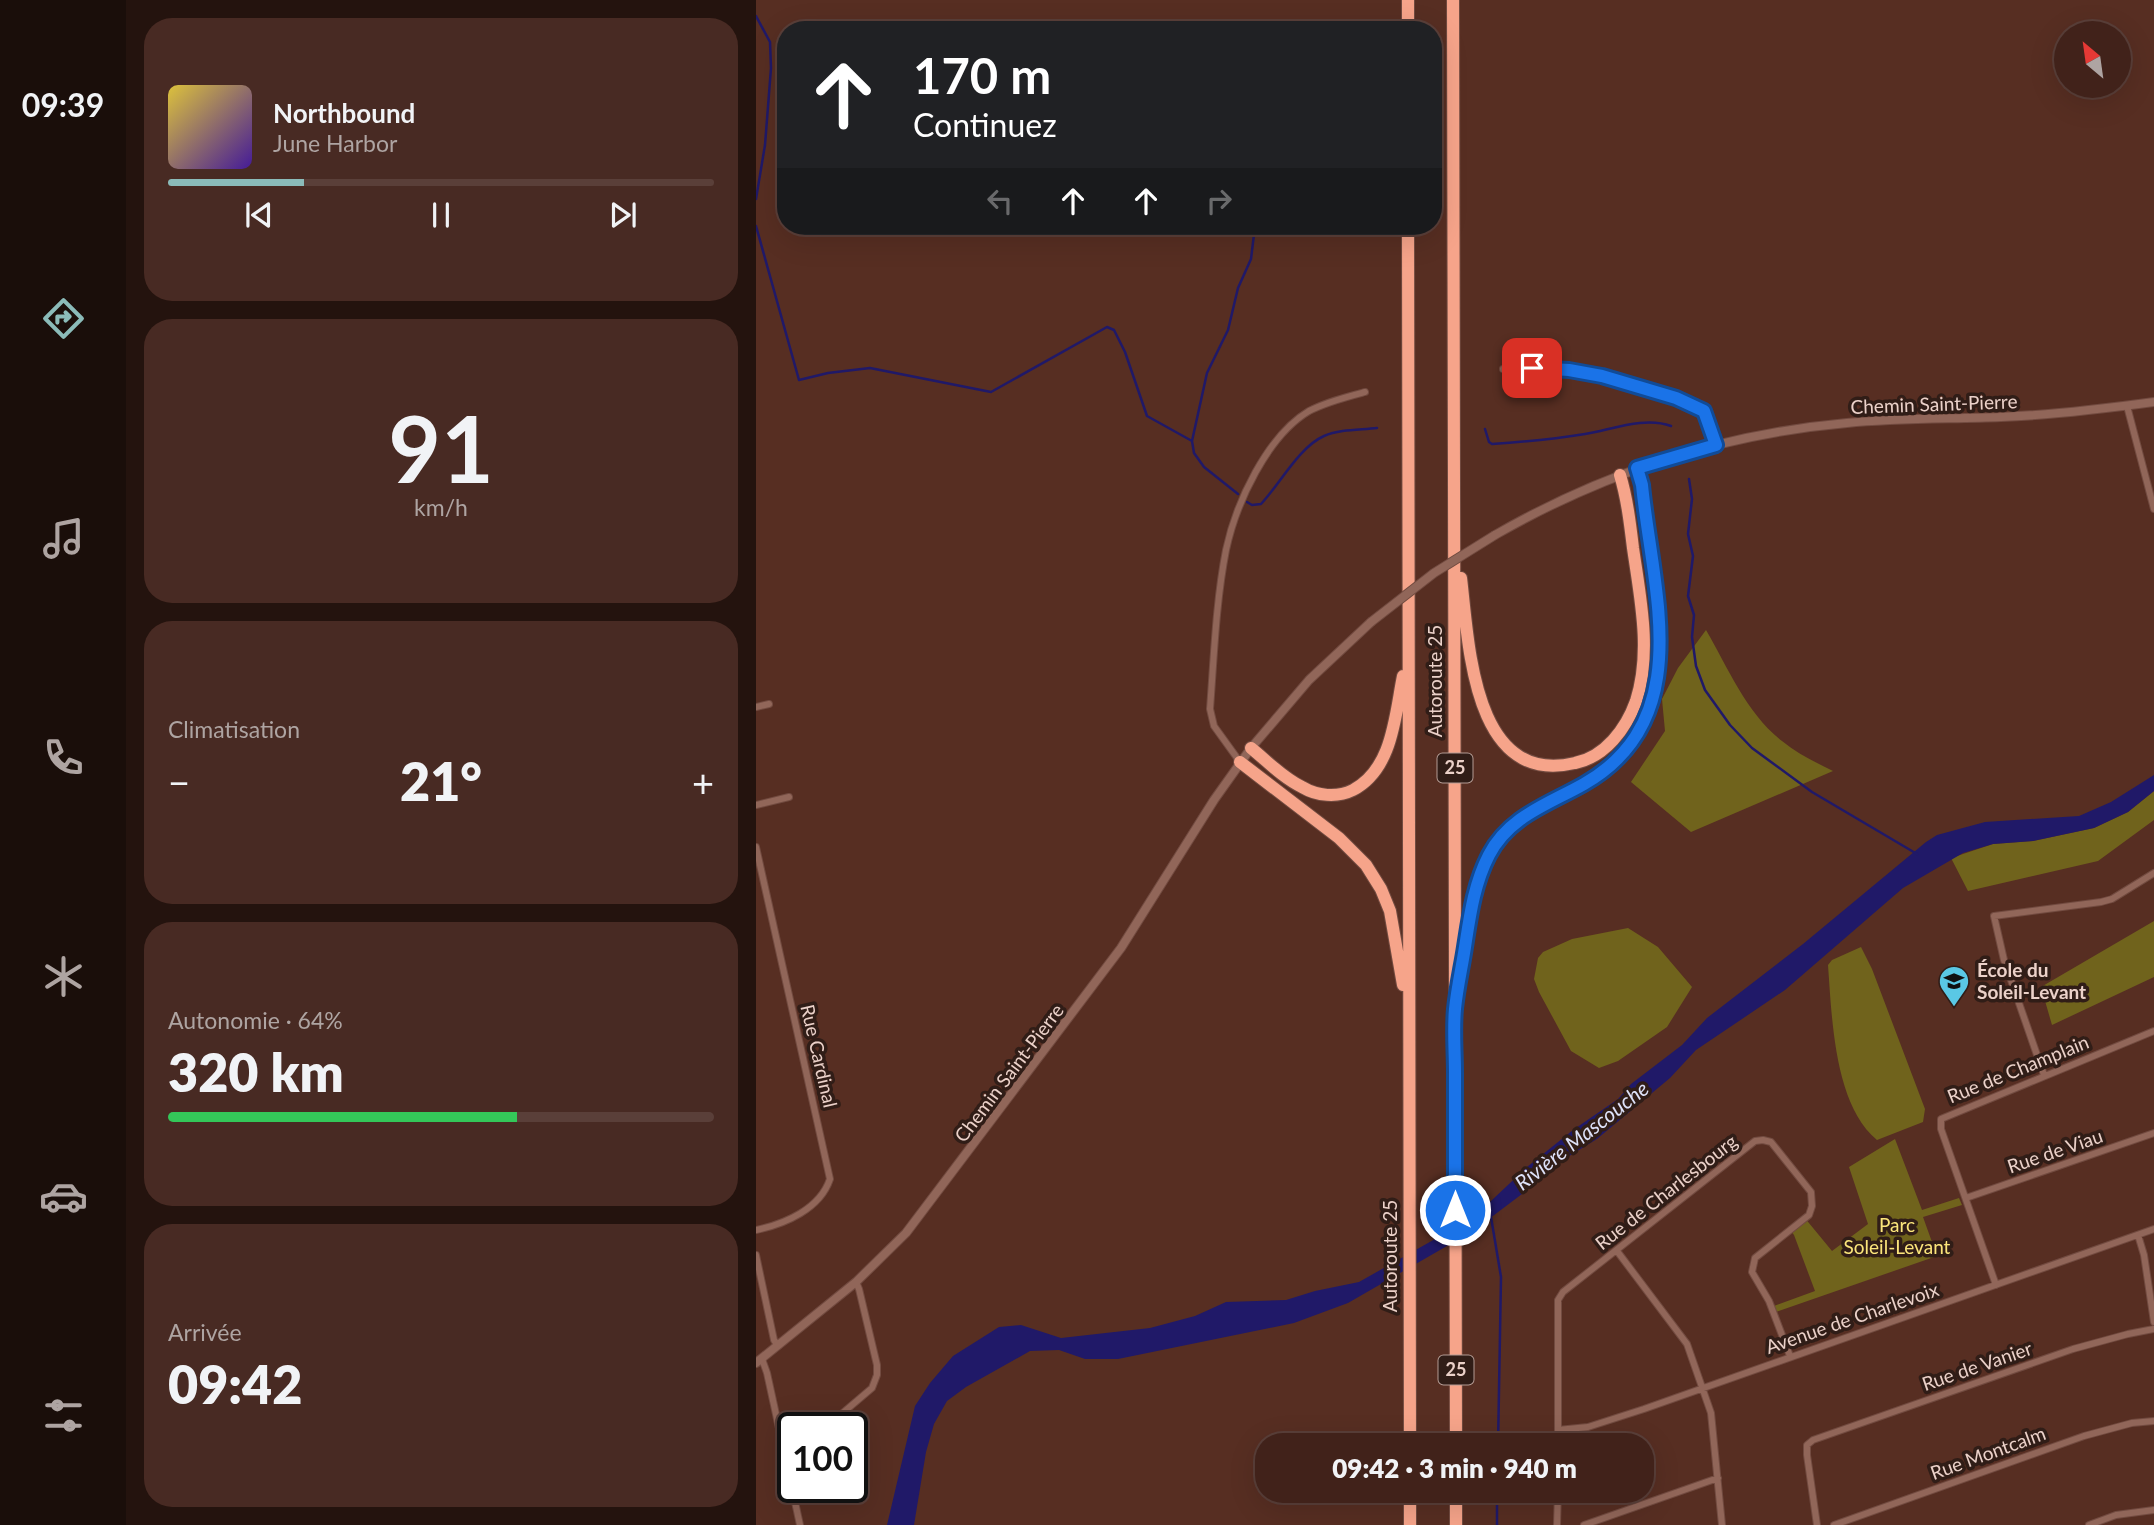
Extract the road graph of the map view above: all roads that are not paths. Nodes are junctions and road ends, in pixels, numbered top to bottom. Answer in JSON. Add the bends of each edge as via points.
{"nodes":[{"id":1,"x":1408,"y":0,"type":"edge"},
{"id":2,"x":1453,"y":0,"type":"edge"},
{"id":3,"x":1408,"y":21,"type":"edge"},
{"id":4,"x":1408,"y":235,"type":"edge"},
{"id":5,"x":1503,"y":369,"type":"dead end"},
{"id":6,"x":1364,"y":392,"type":"dead end"},
{"id":7,"x":2154,"y":402,"type":"edge"},
{"id":8,"x":2127,"y":406,"type":"junction"},
{"id":9,"x":1716,"y":445,"type":"junction"},
{"id":10,"x":1637,"y":468,"type":"junction"},
{"id":11,"x":1620,"y":475,"type":"junction"},
{"id":12,"x":2154,"y":509,"type":"edge"},
{"id":13,"x":1454,"y":525,"type":"junction"},
{"id":14,"x":1409,"y":652,"type":"junction"},
{"id":15,"x":769,"y":704,"type":"dead end"},
{"id":16,"x":756,"y":707,"type":"edge"},
{"id":17,"x":1231,"y":747,"type":"junction"},
{"id":18,"x":1251,"y":748,"type":"junction"},
{"id":19,"x":1240,"y":762,"type":"junction"},
{"id":20,"x":789,"y":797,"type":"dead end"},
{"id":21,"x":756,"y":805,"type":"edge"},
{"id":22,"x":756,"y":847,"type":"edge"},
{"id":23,"x":2154,"y":873,"type":"edge"},
{"id":24,"x":1455,"y":1010,"type":"junction"},
{"id":25,"x":2154,"y":1031,"type":"edge"},
{"id":26,"x":1409,"y":1034,"type":"junction"},
{"id":27,"x":2044,"y":1075,"type":"junction"},
{"id":28,"x":2154,"y":1133,"type":"edge"},
{"id":29,"x":1966,"y":1198,"type":"junction"},
{"id":30,"x":2154,"y":1229,"type":"edge"},
{"id":31,"x":756,"y":1230,"type":"edge"},
{"id":32,"x":2138,"y":1235,"type":"junction"},
{"id":33,"x":1617,"y":1251,"type":"junction"},
{"id":34,"x":756,"y":1255,"type":"edge"},
{"id":35,"x":758,"y":1276,"type":"edge"},
{"id":36,"x":856,"y":1282,"type":"junction"},
{"id":37,"x":1996,"y":1285,"type":"junction"},
{"id":38,"x":2154,"y":1322,"type":"edge"},
{"id":39,"x":2154,"y":1329,"type":"edge"},
{"id":40,"x":778,"y":1346,"type":"junction"},
{"id":41,"x":1790,"y":1356,"type":"junction"},
{"id":42,"x":759,"y":1361,"type":"edge"},
{"id":43,"x":1703,"y":1387,"type":"junction"},
{"id":44,"x":844,"y":1412,"type":"edge"},
{"id":45,"x":777,"y":1419,"type":"edge"},
{"id":46,"x":2154,"y":1420,"type":"edge"},
{"id":47,"x":1558,"y":1430,"type":"joint"},
{"id":48,"x":1410,"y":1433,"type":"edge"},
{"id":49,"x":1456,"y":1433,"type":"edge"},
{"id":50,"x":1718,"y":1478,"type":"junction"},
{"id":51,"x":795,"y":1503,"type":"edge"},
{"id":52,"x":1410,"y":1503,"type":"edge"},
{"id":53,"x":1456,"y":1503,"type":"edge"},
{"id":54,"x":1558,"y":1503,"type":"edge"},
{"id":55,"x":2154,"y":1510,"type":"edge"},
{"id":56,"x":800,"y":1525,"type":"edge"},
{"id":57,"x":1410,"y":1525,"type":"edge"},
{"id":58,"x":1456,"y":1525,"type":"edge"},
{"id":59,"x":1558,"y":1525,"type":"edge"},
{"id":60,"x":1584,"y":1525,"type":"edge"},
{"id":61,"x":1722,"y":1525,"type":"edge"},
{"id":62,"x":1817,"y":1525,"type":"edge"},
{"id":63,"x":1834,"y":1525,"type":"edge"},
{"id":64,"x":2089,"y":1525,"type":"edge"}],
"edges":[{"from":1,"to":3,"type":"highway"},
{"from":2,"to":13,"type":"highway","name":"Autoroute 25","number":"25"},
{"from":4,"to":14,"type":"highway","name":"Autoroute 25","number":"25"},
{"from":5,"to":9,"type":"street","via":[[1579,371],[1676,398],[1704,411]]},
{"from":6,"to":17,"type":"street","via":[[1314,409],[1287,430],[1262,463],[1236,519],[1222,577],[1210,709],[1214,726]]},
{"from":7,"to":8,"type":"street","name":"Chemin Saint-Pierre"},
{"from":8,"to":9,"type":"street","name":"Chemin Saint-Pierre","via":[[2031,416],[1837,424]]},
{"from":8,"to":12,"type":"street"},
{"from":9,"to":10,"type":"street","name":"Chemin Saint-Pierre"},
{"from":10,"to":11,"type":"street","name":"Chemin Saint-Pierre"},
{"from":10,"to":24,"type":"highway","via":[[1660,636],[1658,680],[1649,713],[1615,762],[1518,820],[1493,848],[1472,901]]},
{"from":11,"to":13,"type":"highway","via":[[1642,619],[1642,675],[1623,727],[1602,750],[1580,762],[1549,765],[1531,761],[1509,747],[1490,723],[1471,666]]},
{"from":11,"to":18,"type":"street","name":"Chemin Saint-Pierre","bridge":true,"via":[[1560,500],[1434,573],[1319,670]]},
{"from":13,"to":24,"type":"highway","name":"Autoroute 25","number":"25"},
{"from":14,"to":18,"type":"highway","via":[[1385,755],[1374,774],[1355,789],[1333,795],[1308,790]]},
{"from":14,"to":26,"type":"highway","name":"Autoroute 25","number":"25"},
{"from":15,"to":16,"type":"street"},
{"from":17,"to":18,"type":"street"},
{"from":17,"to":19,"type":"street"},
{"from":18,"to":19,"type":"street","name":"Chemin Saint-Pierre"},
{"from":19,"to":26,"type":"highway","via":[[1339,838],[1372,874],[1394,927]]},
{"from":19,"to":36,"type":"street","name":"Chemin Saint-Pierre","via":[[1079,1006],[918,1219]]},
{"from":20,"to":21,"type":"street"},
{"from":22,"to":31,"type":"street","name":"Rue Cardinal","via":[[830,1179],[826,1191],[793,1219]]},
{"from":23,"to":27,"type":"street","via":[[2101,902],[1994,916],[2004,960]]},
{"from":24,"to":49,"type":"highway","name":"Autoroute 25","number":"25"},
{"from":25,"to":27,"type":"street","name":"Rue de Champlain"},
{"from":26,"to":48,"type":"highway","name":"Autoroute 25","number":"25"},
{"from":27,"to":29,"type":"street","name":"Rue de Champlain","via":[[1941,1119]]},
{"from":28,"to":29,"type":"street","name":"Rue de Viau"},
{"from":29,"to":37,"type":"street","name":"Rue de Champlain"},
{"from":30,"to":32,"type":"street","name":"Avenue de Charlevoix"},
{"from":32,"to":37,"type":"street","name":"Avenue de Charlevoix"},
{"from":32,"to":38,"type":"street"},
{"from":33,"to":41,"type":"street","name":"Rue de Charlesbourg","via":[[1755,1141],[1771,1142],[1812,1198],[1809,1215],[1755,1258],[1752,1272],[1769,1301]]},
{"from":33,"to":43,"type":"street","via":[[1687,1343]]},
{"from":33,"to":47,"type":"street","name":"Rue de Charlesbourg","via":[[1558,1300]]},
{"from":34,"to":35,"type":"street"},
{"from":35,"to":40,"type":"street"},
{"from":36,"to":40,"type":"street","name":"Chemin Saint-Pierre"},
{"from":36,"to":44,"type":"street","via":[[877,1375],[872,1388]]},
{"from":37,"to":41,"type":"street","name":"Avenue de Charlevoix"},
{"from":39,"to":62,"type":"street","name":"Rue de Vanier","via":[[2082,1346],[1814,1440],[1807,1445],[1807,1455]]},
{"from":40,"to":42,"type":"street","name":"Chemin Saint-Pierre"},
{"from":41,"to":43,"type":"street","name":"Avenue de Charlevoix"},
{"from":42,"to":45,"type":"street","via":[[766,1368]]},
{"from":43,"to":47,"type":"street","name":"Avenue de Charlevoix","via":[[1588,1426]]},
{"from":43,"to":50,"type":"street","via":[[1711,1413]]},
{"from":46,"to":63,"type":"street","name":"Rue Montcalm","via":[[2084,1436]]},
{"from":50,"to":60,"type":"street"},
{"from":50,"to":61,"type":"street"},
{"from":51,"to":56,"type":"street"},
{"from":52,"to":57,"type":"highway"},
{"from":53,"to":58,"type":"highway"},
{"from":54,"to":59,"type":"street"},
{"from":55,"to":64,"type":"street"}]}
